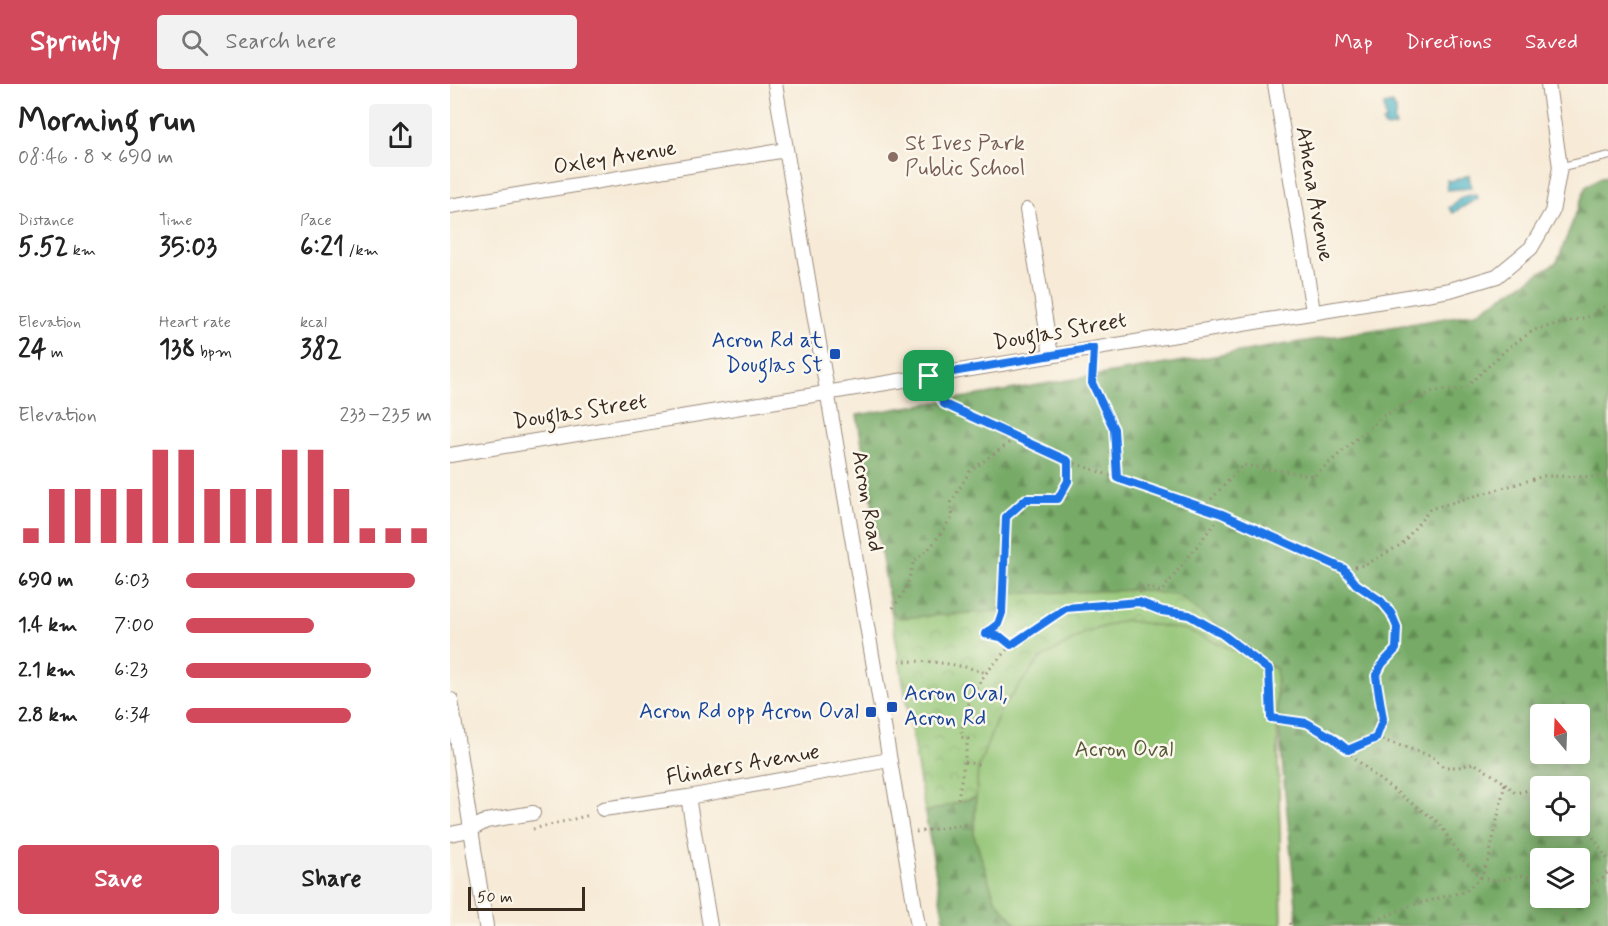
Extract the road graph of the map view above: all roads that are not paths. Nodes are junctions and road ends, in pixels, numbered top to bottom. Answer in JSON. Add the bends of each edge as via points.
{"nodes":[{"id":1,"x":775,"y":84,"type":"edge"},
{"id":2,"x":1275,"y":84,"type":"edge"},
{"id":3,"x":1548,"y":84,"type":"edge"},
{"id":4,"x":786,"y":150,"type":"junction"},
{"id":5,"x":1608,"y":156,"type":"edge"},
{"id":6,"x":1560,"y":167,"type":"junction"},
{"id":7,"x":450,"y":206,"type":"edge"},
{"id":8,"x":1027,"y":210,"type":"dead end"},
{"id":9,"x":1313,"y":311,"type":"junction"},
{"id":10,"x":1051,"y":355,"type":"junction"},
{"id":11,"x":828,"y":392,"type":"junction"},
{"id":12,"x":450,"y":455,"type":"edge"},
{"id":13,"x":451,"y":700,"type":"edge"},
{"id":14,"x":889,"y":760,"type":"junction"},
{"id":15,"x":688,"y":797,"type":"junction"},
{"id":16,"x":603,"y":809,"type":"dead end"},
{"id":17,"x":533,"y":813,"type":"dead end"},
{"id":18,"x":470,"y":830,"type":"junction"},
{"id":19,"x":450,"y":834,"type":"edge"},
{"id":20,"x":486,"y":926,"type":"edge"},
{"id":21,"x":710,"y":926,"type":"edge"},
{"id":22,"x":918,"y":926,"type":"edge"}],
"edges":[{"from":1,"to":4,"type":"street","name":"Acron Road"},
{"from":2,"to":9,"type":"street","name":"Athena Avenue"},
{"from":3,"to":6,"type":"street","name":"Douglas Street"},
{"from":4,"to":7,"type":"street","name":"Oxley Avenue"},
{"from":4,"to":11,"type":"street","name":"Acron Road"},
{"from":5,"to":6,"type":"lane"},
{"from":6,"to":9,"type":"street","name":"Douglas Street","via":[[1552,212],[1531,248],[1497,276],[1450,290]]},
{"from":8,"to":10,"type":"street"},
{"from":9,"to":10,"type":"street","name":"Douglas Street"},
{"from":10,"to":11,"type":"street","name":"Douglas Street"},
{"from":11,"to":12,"type":"street","name":"Douglas Street"},
{"from":11,"to":14,"type":"street","name":"Acron Road"},
{"from":13,"to":18,"type":"street"},
{"from":14,"to":15,"type":"street","name":"Flinders Avenue"},
{"from":14,"to":22,"type":"street","name":"Acron Road"},
{"from":15,"to":16,"type":"street","name":"Flinders Avenue"},
{"from":15,"to":21,"type":"street"},
{"from":17,"to":18,"type":"street","via":[[486,821]]},
{"from":18,"to":19,"type":"street"},
{"from":18,"to":20,"type":"street"}]}
